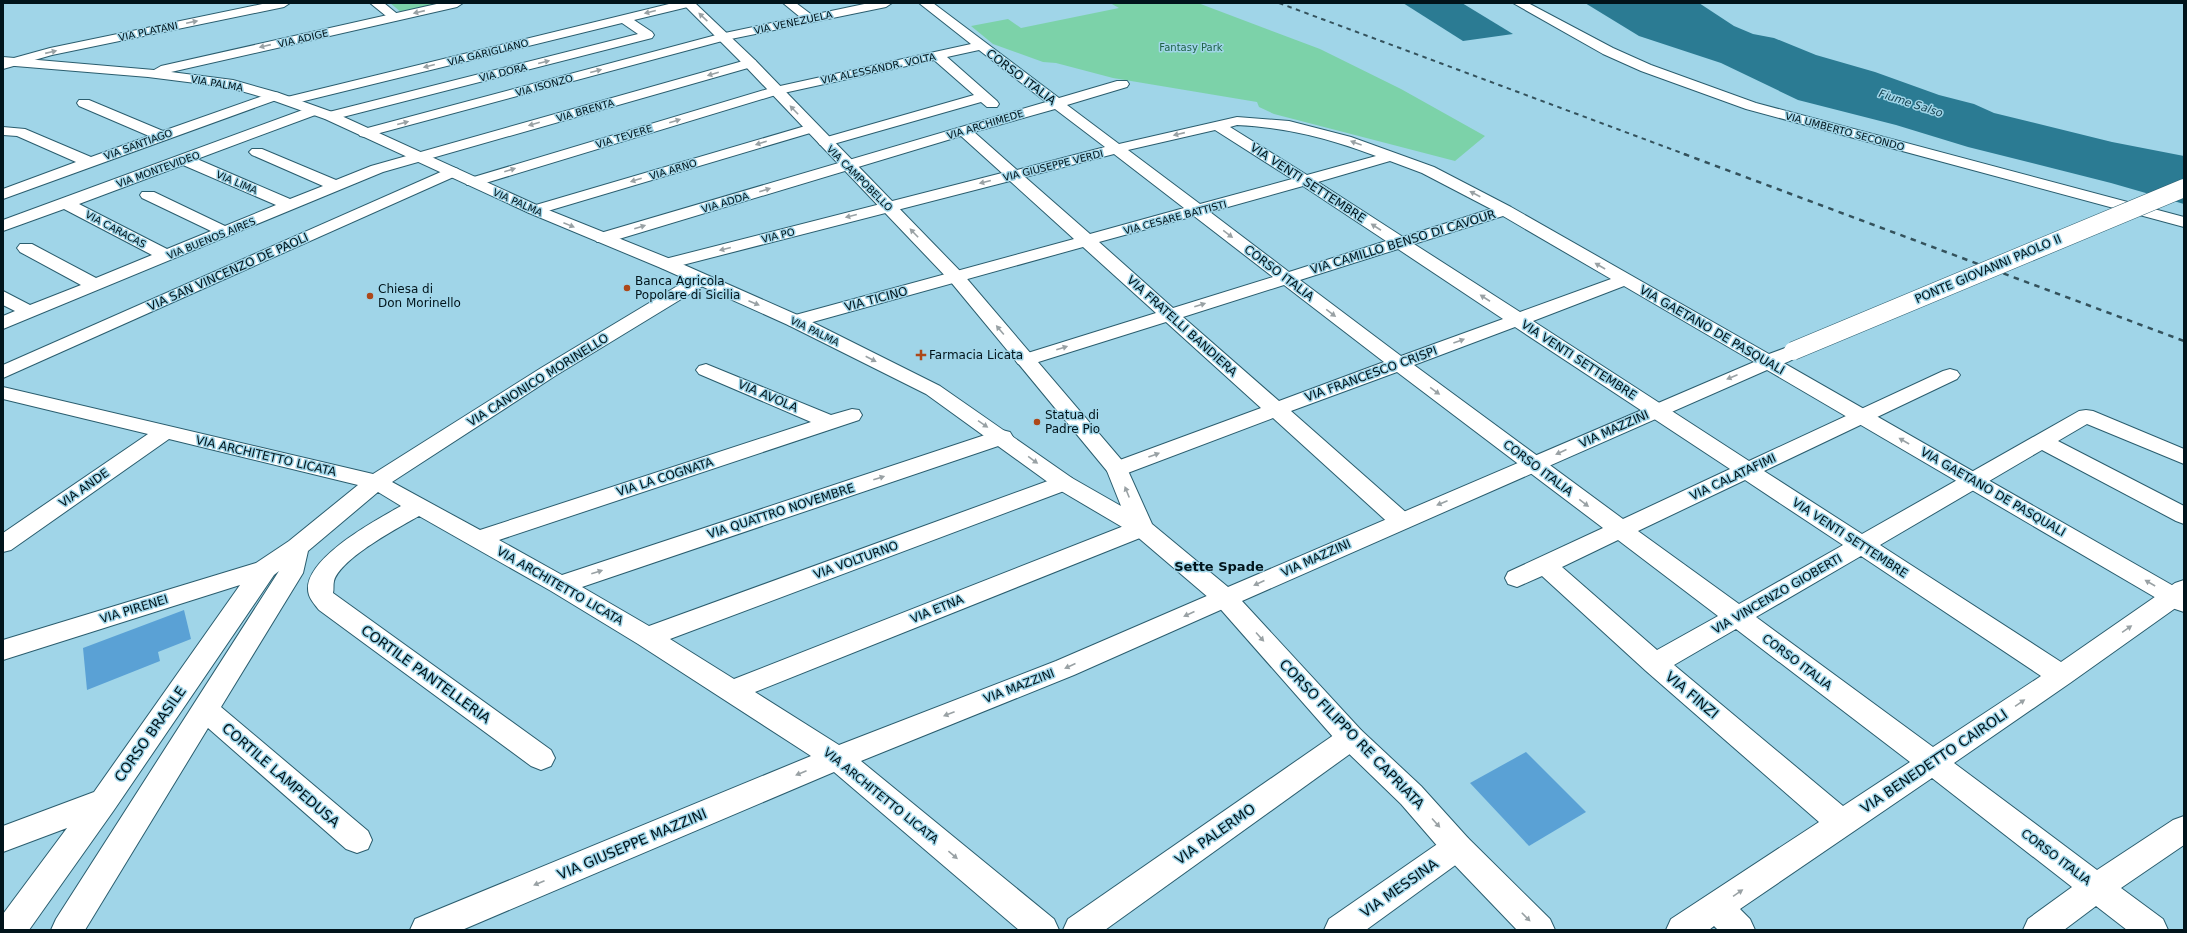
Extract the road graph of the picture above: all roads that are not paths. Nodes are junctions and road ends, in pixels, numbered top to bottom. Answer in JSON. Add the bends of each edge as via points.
{"nodes":[{"id":1,"x":284,"y":3,"type":"edge"},
{"id":2,"x":376,"y":3,"type":"edge"},
{"id":3,"x":688,"y":3,"type":"edge"},
{"id":4,"x":789,"y":3,"type":"edge"},
{"id":5,"x":886,"y":3,"type":"edge"},
{"id":6,"x":925,"y":3,"type":"edge"},
{"id":7,"x":1519,"y":3,"type":"edge"},
{"id":8,"x":450,"y":4,"type":"edge"},
{"id":9,"x":861,"y":5,"type":"edge"},
{"id":10,"x":395,"y":17,"type":"junction"},
{"id":11,"x":808,"y":18,"type":"junction"},
{"id":12,"x":625,"y":19,"type":"junction"},
{"id":13,"x":724,"y":36,"type":"junction"},
{"id":14,"x":981,"y":46,"type":"junction"},
{"id":15,"x":936,"y":55,"type":"junction"},
{"id":16,"x":6,"y":63,"type":"edge"},
{"id":17,"x":750,"y":64,"type":"junction"},
{"id":18,"x":148,"y":72,"type":"junction"},
{"id":19,"x":1122,"y":84,"type":"dead end"},
{"id":20,"x":776,"y":91,"type":"junction"},
{"id":21,"x":274,"y":96,"type":"junction"},
{"id":22,"x":984,"y":97,"type":"junction"},
{"id":23,"x":288,"y":101,"type":"junction"},
{"id":24,"x":1056,"y":103,"type":"junction"},
{"id":25,"x":84,"y":104,"type":"dead end"},
{"id":26,"x":313,"y":111,"type":"junction"},
{"id":27,"x":330,"y":116,"type":"junction"},
{"id":28,"x":1008,"y":118,"type":"junction"},
{"id":29,"x":1217,"y":125,"type":"junction"},
{"id":30,"x":812,"y":128,"type":"junction"},
{"id":31,"x":3,"y":131,"type":"edge"},
{"id":32,"x":964,"y":131,"type":"junction"},
{"id":33,"x":365,"y":133,"type":"junction"},
{"id":34,"x":161,"y":136,"type":"junction"},
{"id":35,"x":825,"y":142,"type":"junction"},
{"id":36,"x":1115,"y":149,"type":"junction"},
{"id":37,"x":257,"y":152,"type":"dead end"},
{"id":38,"x":419,"y":156,"type":"junction"},
{"id":39,"x":1393,"y":156,"type":"junction"},
{"id":40,"x":183,"y":159,"type":"junction"},
{"id":41,"x":89,"y":162,"type":"junction"},
{"id":42,"x":848,"y":165,"type":"junction"},
{"id":43,"x":452,"y":172,"type":"junction"},
{"id":44,"x":1013,"y":175,"type":"junction"},
{"id":45,"x":1306,"y":181,"type":"junction"},
{"id":46,"x":473,"y":182,"type":"junction"},
{"id":47,"x":337,"y":186,"type":"junction"},
{"id":48,"x":2184,"y":188,"type":"edge"},
{"id":49,"x":5,"y":192,"type":"edge"},
{"id":50,"x":148,"y":195,"type":"dead end"},
{"id":51,"x":65,"y":203,"type":"junction"},
{"id":52,"x":291,"y":205,"type":"junction"},
{"id":53,"x":889,"y":207,"type":"junction"},
{"id":54,"x":535,"y":210,"type":"junction"},
{"id":55,"x":1505,"y":210,"type":"junction"},
{"id":56,"x":1196,"y":211,"type":"junction"},
{"id":57,"x":2184,"y":222,"type":"edge"},
{"id":58,"x":3,"y":226,"type":"edge"},
{"id":59,"x":225,"y":232,"type":"junction"},
{"id":60,"x":603,"y":238,"type":"junction"},
{"id":61,"x":1087,"y":241,"type":"junction"},
{"id":62,"x":1400,"y":242,"type":"junction"},
{"id":63,"x":26,"y":248,"type":"dead end"},
{"id":64,"x":166,"y":256,"type":"junction"},
{"id":65,"x":667,"y":264,"type":"junction"},
{"id":66,"x":956,"y":277,"type":"junction"},
{"id":67,"x":1286,"y":278,"type":"junction"},
{"id":68,"x":700,"y":280,"type":"junction"},
{"id":69,"x":1624,"y":280,"type":"junction"},
{"id":70,"x":96,"y":285,"type":"junction"},
{"id":71,"x":3,"y":297,"type":"edge"},
{"id":72,"x":29,"y":312,"type":"junction"},
{"id":73,"x":1169,"y":315,"type":"junction"},
{"id":74,"x":1518,"y":320,"type":"junction"},
{"id":75,"x":795,"y":321,"type":"junction"},
{"id":76,"x":3,"y":323,"type":"edge"},
{"id":77,"x":1793,"y":351,"type":"joint"},
{"id":78,"x":1025,"y":360,"type":"junction"},
{"id":79,"x":1768,"y":362,"type":"junction"},
{"id":80,"x":1399,"y":364,"type":"junction"},
{"id":81,"x":706,"y":370,"type":"dead end"},
{"id":82,"x":3,"y":372,"type":"edge"},
{"id":83,"x":1950,"y":375,"type":"dead end"},
{"id":84,"x":3,"y":393,"type":"edge"},
{"id":85,"x":1275,"y":410,"type":"junction"},
{"id":86,"x":1656,"y":410,"type":"junction"},
{"id":87,"x":852,"y":416,"type":"dead end"},
{"id":88,"x":1862,"y":417,"type":"junction"},
{"id":89,"x":830,"y":422,"type":"junction"},
{"id":90,"x":165,"y":432,"type":"junction"},
{"id":91,"x":1002,"y":437,"type":"junction"},
{"id":92,"x":2041,"y":441,"type":"junction"},
{"id":93,"x":2184,"y":457,"type":"edge"},
{"id":94,"x":1534,"y":464,"type":"junction"},
{"id":95,"x":1118,"y":469,"type":"junction"},
{"id":96,"x":1747,"y":470,"type":"junction"},
{"id":97,"x":1974,"y":481,"type":"junction"},
{"id":98,"x":376,"y":482,"type":"junction"},
{"id":99,"x":1064,"y":483,"type":"junction"},
{"id":100,"x":419,"y":506,"type":"junction"},
{"id":101,"x":2184,"y":516,"type":"edge"},
{"id":102,"x":1401,"y":521,"type":"junction"},
{"id":103,"x":1142,"y":528,"type":"junction"},
{"id":104,"x":1619,"y":530,"type":"junction"},
{"id":105,"x":6,"y":539,"type":"edge"},
{"id":106,"x":478,"y":539,"type":"junction"},
{"id":107,"x":1862,"y":546,"type":"junction"},
{"id":108,"x":297,"y":547,"type":"junction"},
{"id":109,"x":1545,"y":565,"type":"junction"},
{"id":110,"x":265,"y":569,"type":"junction"},
{"id":111,"x":1517,"y":578,"type":"dead end"},
{"id":112,"x":560,"y":585,"type":"junction"},
{"id":113,"x":2180,"y":596,"type":"edge"},
{"id":114,"x":1225,"y":598,"type":"junction"},
{"id":115,"x":1736,"y":617,"type":"junction"},
{"id":116,"x":647,"y":637,"type":"junction"},
{"id":117,"x":3,"y":650,"type":"edge"},
{"id":118,"x":1655,"y":664,"type":"junction"},
{"id":119,"x":2061,"y":676,"type":"junction"},
{"id":120,"x":731,"y":691,"type":"junction"},
{"id":121,"x":206,"y":710,"type":"junction"},
{"id":122,"x":1351,"y":738,"type":"junction"},
{"id":123,"x":541,"y":758,"type":"dead end"},
{"id":124,"x":837,"y":758,"type":"junction"},
{"id":125,"x":1932,"y":762,"type":"junction"},
{"id":126,"x":104,"y":801,"type":"junction"},
{"id":127,"x":1842,"y":823,"type":"junction"},
{"id":128,"x":2184,"y":829,"type":"edge"},
{"id":129,"x":3,"y":839,"type":"edge"},
{"id":130,"x":357,"y":840,"type":"dead end"},
{"id":131,"x":1457,"y":847,"type":"junction"},
{"id":132,"x":2096,"y":887,"type":"junction"},
{"id":133,"x":1717,"y":907,"type":"junction"},
{"id":134,"x":10,"y":930,"type":"edge"},
{"id":135,"x":67,"y":930,"type":"edge"},
{"id":136,"x":426,"y":930,"type":"edge"},
{"id":137,"x":1043,"y":930,"type":"edge"},
{"id":138,"x":1079,"y":930,"type":"edge"},
{"id":139,"x":1340,"y":930,"type":"edge"},
{"id":140,"x":1539,"y":930,"type":"edge"},
{"id":141,"x":1682,"y":930,"type":"edge"},
{"id":142,"x":1739,"y":930,"type":"edge"},
{"id":143,"x":2039,"y":930,"type":"edge"},
{"id":144,"x":2152,"y":930,"type":"edge"}],
"edges":[{"from":16,"to":1,"type":"street","name":"VIA PLATANI","one_way":true},
{"from":2,"to":10,"type":"street"},
{"from":3,"to":12,"type":"street","name":"VIA GARIGLIANO","one_way":true},
{"from":13,"to":3,"type":"street","name":"VIA CAMPOBELLO","one_way":true},
{"from":4,"to":11,"type":"street"},
{"from":5,"to":9,"type":"street","name":"VIA VENEZUELA"},
{"from":6,"to":14,"type":"street","name":"CORSO ITALIA"},
{"from":7,"to":57,"type":"street","name":"VIA UMBERTO SECONDO","via":[[1608,51],[1646,68],[1751,106]]},
{"from":8,"to":10,"type":"street","name":"VIA ADIGE","one_way":true},
{"from":9,"to":11,"type":"street","name":"VIA VENEZUELA"},
{"from":10,"to":18,"type":"street","name":"VIA ADIGE","one_way":true},
{"from":11,"to":13,"type":"street","name":"VIA VENEZUELA"},
{"from":12,"to":23,"type":"street","name":"VIA GARIGLIANO","one_way":true},
{"from":27,"to":12,"type":"street","name":"VIA DORA","one_way":true,"via":[[648,35]]},
{"from":13,"to":17,"type":"street","name":"VIA CAMPOBELLO"},
{"from":33,"to":13,"type":"street","name":"VIA ISONZO","one_way":true},
{"from":14,"to":15,"type":"street","name":"VIA ALESSANDR. VOLTA"},
{"from":14,"to":24,"type":"street","name":"CORSO ITALIA"},
{"from":15,"to":20,"type":"street","name":"VIA ALESSANDR. VOLTA"},
{"from":15,"to":22,"type":"street"},
{"from":16,"to":18,"type":"street","name":"VIA PALMA"},
{"from":17,"to":20,"type":"street","name":"VIA CAMPOBELLO"},
{"from":17,"to":38,"type":"street","name":"VIA BRENTA","one_way":true},
{"from":18,"to":21,"type":"street","name":"VIA PALMA","via":[[228,84]]},
{"from":19,"to":24,"type":"street","name":"VIA ARCHIMEDE"},
{"from":30,"to":20,"type":"street","name":"VIA CAMPOBELLO","one_way":true},
{"from":46,"to":20,"type":"street","name":"VIA TEVERE","one_way":true},
{"from":21,"to":23,"type":"street","name":"VIA PALMA"},
{"from":21,"to":34,"type":"street","name":"VIA SANTIAGO"},
{"from":22,"to":28,"type":"street"},
{"from":22,"to":35,"type":"street"},
{"from":23,"to":26,"type":"street","name":"VIA PALMA"},
{"from":24,"to":28,"type":"street","name":"VIA ARCHIMEDE"},
{"from":24,"to":36,"type":"street","name":"CORSO ITALIA"},
{"from":25,"to":34,"type":"street"},
{"from":26,"to":27,"type":"street","name":"VIA PALMA"},
{"from":26,"to":40,"type":"street","name":"VIA MONTEVIDEO"},
{"from":27,"to":33,"type":"street","name":"VIA PALMA"},
{"from":28,"to":32,"type":"street","name":"VIA ARCHIMEDE"},
{"from":29,"to":36,"type":"street","name":"VIA GIUSEPPE VERDI","one_way":true},
{"from":39,"to":29,"type":"street","name":"VIA GAETANO DE PASQUALI","one_way":true,"via":[[1289,125],[1237,122]]},
{"from":29,"to":45,"type":"street","name":"VIA VENTI SETTEMBRE"},
{"from":30,"to":35,"type":"street","name":"VIA CAMPOBELLO"},
{"from":30,"to":54,"type":"street","name":"VIA ARNO","one_way":true},
{"from":31,"to":41,"type":"street","via":[[20,132]]},
{"from":32,"to":42,"type":"street","name":"VIA ARCHIMEDE"},
{"from":32,"to":44,"type":"street","name":"VIA FRATELLI BANDIERA"},
{"from":33,"to":38,"type":"street","name":"VIA PALMA"},
{"from":34,"to":41,"type":"street","name":"VIA SANTIAGO"},
{"from":35,"to":42,"type":"street","name":"VIA CAMPOBELLO"},
{"from":36,"to":44,"type":"street","name":"VIA GIUSEPPE VERDI"},
{"from":36,"to":56,"type":"street","name":"CORSO ITALIA"},
{"from":37,"to":47,"type":"street"},
{"from":38,"to":43,"type":"street","name":"VIA PALMA"},
{"from":38,"to":47,"type":"street","name":"VIA BUENOS AIRES"},
{"from":39,"to":45,"type":"street","name":"VIA CESARE BATTISTI"},
{"from":55,"to":39,"type":"street","name":"VIA GAETANO DE PASQUALI","one_way":true,"via":[[1428,170]]},
{"from":40,"to":51,"type":"street","name":"VIA MONTEVIDEO"},
{"from":40,"to":52,"type":"street","name":"VIA LIMA"},
{"from":41,"to":49,"type":"street","name":"VIA SANTIAGO"},
{"from":42,"to":53,"type":"street","name":"VIA CAMPOBELLO"},
{"from":60,"to":42,"type":"street","name":"VIA ADDA","one_way":true},
{"from":43,"to":46,"type":"street","name":"VIA PALMA"},
{"from":43,"to":82,"type":"street","name":"VIA SAN VINCENZO DE PAOLI"},
{"from":44,"to":53,"type":"street","name":"VIA GIUSEPPE VERDI","one_way":true},
{"from":44,"to":61,"type":"street","name":"VIA FRATELLI BANDIERA"},
{"from":45,"to":56,"type":"street","name":"VIA CESARE BATTISTI"},
{"from":62,"to":45,"type":"street","name":"VIA VENTI SETTEMBRE","one_way":true},
{"from":46,"to":54,"type":"street","name":"VIA PALMA"},
{"from":47,"to":52,"type":"street","name":"VIA BUENOS AIRES"},
{"from":48,"to":77,"type":"street","name":"PONTE GIOVANNI PAOLO II","bridge":true},
{"from":50,"to":59,"type":"street"},
{"from":51,"to":58,"type":"street","name":"VIA MONTEVIDEO"},
{"from":51,"to":64,"type":"street","name":"VIA CARACAS"},
{"from":52,"to":59,"type":"street","name":"VIA BUENOS AIRES"},
{"from":53,"to":65,"type":"street","name":"VIA PO","one_way":true},
{"from":66,"to":53,"type":"street","name":"VIA CAMPOBELLO","one_way":true},
{"from":54,"to":60,"type":"street","name":"VIA PALMA","one_way":true},
{"from":55,"to":62,"type":"street","name":"VIA CAMILLO BENSO DI CAVOUR"},
{"from":69,"to":55,"type":"street","name":"VIA GAETANO DE PASQUALI","one_way":true},
{"from":56,"to":61,"type":"street","name":"VIA CESARE BATTISTI"},
{"from":56,"to":67,"type":"street","name":"CORSO ITALIA","one_way":true},
{"from":59,"to":64,"type":"street","name":"VIA BUENOS AIRES"},
{"from":60,"to":65,"type":"street","name":"VIA PALMA"},
{"from":61,"to":66,"type":"street","name":"VIA CESARE BATTISTI"},
{"from":61,"to":73,"type":"street","name":"VIA FRATELLI BANDIERA"},
{"from":62,"to":67,"type":"street","name":"VIA CAMILLO BENSO DI CAVOUR"},
{"from":74,"to":62,"type":"street","name":"VIA VENTI SETTEMBRE","one_way":true},
{"from":63,"to":70,"type":"street"},
{"from":64,"to":70,"type":"street","name":"VIA BUENOS AIRES"},
{"from":65,"to":68,"type":"street","name":"VIA PALMA"},
{"from":66,"to":75,"type":"street","name":"VIA TICINO"},
{"from":78,"to":66,"type":"street","name":"VIA CAMPOBELLO","one_way":true},
{"from":73,"to":67,"type":"street","name":"VIA CAMILLO BENSO DI CAVOUR","one_way":true},
{"from":67,"to":80,"type":"street","name":"CORSO ITALIA","one_way":true},
{"from":68,"to":75,"type":"street","name":"VIA PALMA","one_way":true},
{"from":68,"to":98,"type":"street","name":"VIA CANONICO MORINELLO","via":[[548,372]]},
{"from":69,"to":74,"type":"street","name":"VIA FRANCESCO CRISPI"},
{"from":69,"to":79,"type":"street","name":"VIA GAETANO DE PASQUALI"},
{"from":70,"to":72,"type":"street","name":"VIA BUENOS AIRES"},
{"from":71,"to":72,"type":"street"},
{"from":72,"to":76,"type":"street","name":"VIA BUENOS AIRES"},
{"from":78,"to":73,"type":"street","name":"VIA CAMILLO BENSO DI CAVOUR","one_way":true},
{"from":73,"to":85,"type":"street","name":"VIA FRATELLI BANDIERA"},
{"from":80,"to":74,"type":"street","name":"VIA FRANCESCO CRISPI","one_way":true},
{"from":74,"to":86,"type":"street","name":"VIA VENTI SETTEMBRE"},
{"from":75,"to":91,"type":"street","name":"VIA PALMA","one_way":true,"via":[[933,390]]},
{"from":77,"to":79,"type":"street","name":"VIA MAZZINI"},
{"from":78,"to":95,"type":"street","name":"CORSO FILIPPO RE CAPRIATA"},
{"from":79,"to":86,"type":"street","name":"VIA MAZZINI","one_way":true},
{"from":79,"to":88,"type":"street","name":"VIA GAETANO DE PASQUALI"},
{"from":80,"to":85,"type":"street","name":"VIA FRANCESCO CRISPI"},
{"from":80,"to":94,"type":"street","name":"CORSO ITALIA","one_way":true},
{"from":81,"to":89,"type":"street","name":"VIA AVOLA"},
{"from":83,"to":88,"type":"street","name":"VIA CALATAFIMI"},
{"from":84,"to":90,"type":"street","name":"VIA ARCHITETTO LICATA"},
{"from":95,"to":85,"type":"street","name":"VIA FRANCESCO CRISPI","one_way":true},
{"from":85,"to":102,"type":"street","name":"VIA FRATELLI BANDIERA"},
{"from":86,"to":94,"type":"street","name":"VIA MAZZINI","one_way":true},
{"from":86,"to":96,"type":"street","name":"VIA VENTI SETTEMBRE"},
{"from":87,"to":89,"type":"street","name":"VIA LA COGNATA"},
{"from":88,"to":96,"type":"street","name":"VIA CALATAFIMI"},
{"from":97,"to":88,"type":"street","name":"VIA GAETANO DE PASQUALI","one_way":true},
{"from":89,"to":106,"type":"street","name":"VIA LA COGNATA"},
{"from":90,"to":98,"type":"street","name":"VIA ARCHITETTO LICATA"},
{"from":90,"to":105,"type":"street","name":"VIA ANDE"},
{"from":91,"to":99,"type":"street","name":"CORSO FILIPPO RE CAPRIATA","one_way":true},
{"from":112,"to":91,"type":"street","name":"VIA QUATTRO NOVEMBRE","one_way":true},
{"from":92,"to":93,"type":"street","name":"VIA VINCENZO GIOBERTI","via":[[2086,416]]},
{"from":92,"to":97,"type":"street","name":"VIA VINCENZO GIOBERTI"},
{"from":92,"to":101,"type":"street"},
{"from":94,"to":102,"type":"street","name":"VIA MAZZINI","one_way":true},
{"from":94,"to":104,"type":"street","name":"CORSO ITALIA","one_way":true},
{"from":103,"to":95,"type":"street","name":"CORSO FILIPPO RE CAPRIATA","one_way":true},
{"from":96,"to":104,"type":"street","name":"VIA CALATAFIMI"},
{"from":96,"to":107,"type":"street","name":"VIA VENTI SETTEMBRE"},
{"from":97,"to":107,"type":"street","name":"VIA VINCENZO GIOBERTI"},
{"from":113,"to":97,"type":"street","name":"VIA GAETANO DE PASQUALI","one_way":true},
{"from":98,"to":100,"type":"street","name":"VIA ARCHITETTO LICATA"},
{"from":98,"to":108,"type":"street","name":"CORSO BRASILE"},
{"from":99,"to":103,"type":"street","name":"CORSO FILIPPO RE CAPRIATA"},
{"from":99,"to":116,"type":"street","name":"VIA VOLTURNO"},
{"from":100,"to":106,"type":"street","name":"VIA ARCHITETTO LICATA"},
{"from":100,"to":123,"type":"street","name":"CORTILE PANTELLERIA","via":[[343,554],[330,568],[321,584],[321,595],[328,604]]},
{"from":102,"to":114,"type":"street","name":"VIA MAZZINI","one_way":true},
{"from":103,"to":114,"type":"street","name":"CORSO FILIPPO RE CAPRIATA"},
{"from":103,"to":120,"type":"street","name":"VIA ETNA"},
{"from":104,"to":109,"type":"street","name":"VIA CALATAFIMI"},
{"from":104,"to":115,"type":"street","name":"CORSO ITALIA"},
{"from":106,"to":112,"type":"street","name":"VIA ARCHITETTO LICATA"},
{"from":107,"to":115,"type":"street","name":"VIA VINCENZO GIOBERTI"},
{"from":107,"to":119,"type":"street","name":"VIA VENTI SETTEMBRE"},
{"from":108,"to":110,"type":"street","name":"CORSO BRASILE"},
{"from":108,"to":121,"type":"street","via":[[291,573]]},
{"from":109,"to":111,"type":"street","name":"VIA CALATAFIMI"},
{"from":109,"to":118,"type":"street","name":"VIA FINZI"},
{"from":110,"to":117,"type":"street","name":"VIA PIRENEI"},
{"from":110,"to":126,"type":"street","name":"CORSO BRASILE"},
{"from":112,"to":116,"type":"street","name":"VIA ARCHITETTO LICATA"},
{"from":119,"to":113,"type":"street","name":"VIA BENEDETTO CAIROLI","one_way":true},
{"from":114,"to":122,"type":"street","name":"CORSO FILIPPO RE CAPRIATA","one_way":true},
{"from":114,"to":124,"type":"street","name":"VIA MAZZINI","one_way":true,"via":[[1065,668]]},
{"from":115,"to":118,"type":"street","name":"VIA VINCENZO GIOBERTI"},
{"from":115,"to":125,"type":"street","name":"CORSO ITALIA"},
{"from":116,"to":120,"type":"street","name":"VIA ARCHITETTO LICATA"},
{"from":118,"to":127,"type":"street","name":"VIA FINZI"},
{"from":125,"to":119,"type":"street","name":"VIA BENEDETTO CAIROLI","one_way":true},
{"from":120,"to":124,"type":"street","name":"VIA ARCHITETTO LICATA"},
{"from":121,"to":130,"type":"street","name":"CORTILE LAMPEDUSA"},
{"from":121,"to":135,"type":"street"},
{"from":122,"to":131,"type":"street","name":"CORSO FILIPPO RE CAPRIATA","one_way":true,"via":[[1411,795]]},
{"from":122,"to":138,"type":"street","name":"VIA PALERMO"},
{"from":124,"to":136,"type":"street","name":"VIA GIUSEPPE MAZZINI","one_way":true},
{"from":124,"to":137,"type":"street","name":"VIA ARCHITETTO LICATA","one_way":true},
{"from":125,"to":127,"type":"street","name":"VIA BENEDETTO CAIROLI"},
{"from":125,"to":132,"type":"street","name":"CORSO ITALIA"},
{"from":126,"to":129,"type":"street"},
{"from":126,"to":134,"type":"street","name":"CORSO BRASILE"},
{"from":133,"to":127,"type":"street","name":"VIA BENEDETTO CAIROLI","one_way":true},
{"from":128,"to":132,"type":"street"},
{"from":131,"to":139,"type":"street","name":"VIA MESSINA"},
{"from":131,"to":140,"type":"street","name":"CORSO FILIPPO RE CAPRIATA","one_way":true},
{"from":132,"to":143,"type":"street"},
{"from":132,"to":144,"type":"street","name":"CORSO ITALIA"},
{"from":133,"to":141,"type":"street","name":"VIA BENEDETTO CAIROLI"},
{"from":133,"to":142,"type":"street"}]}
